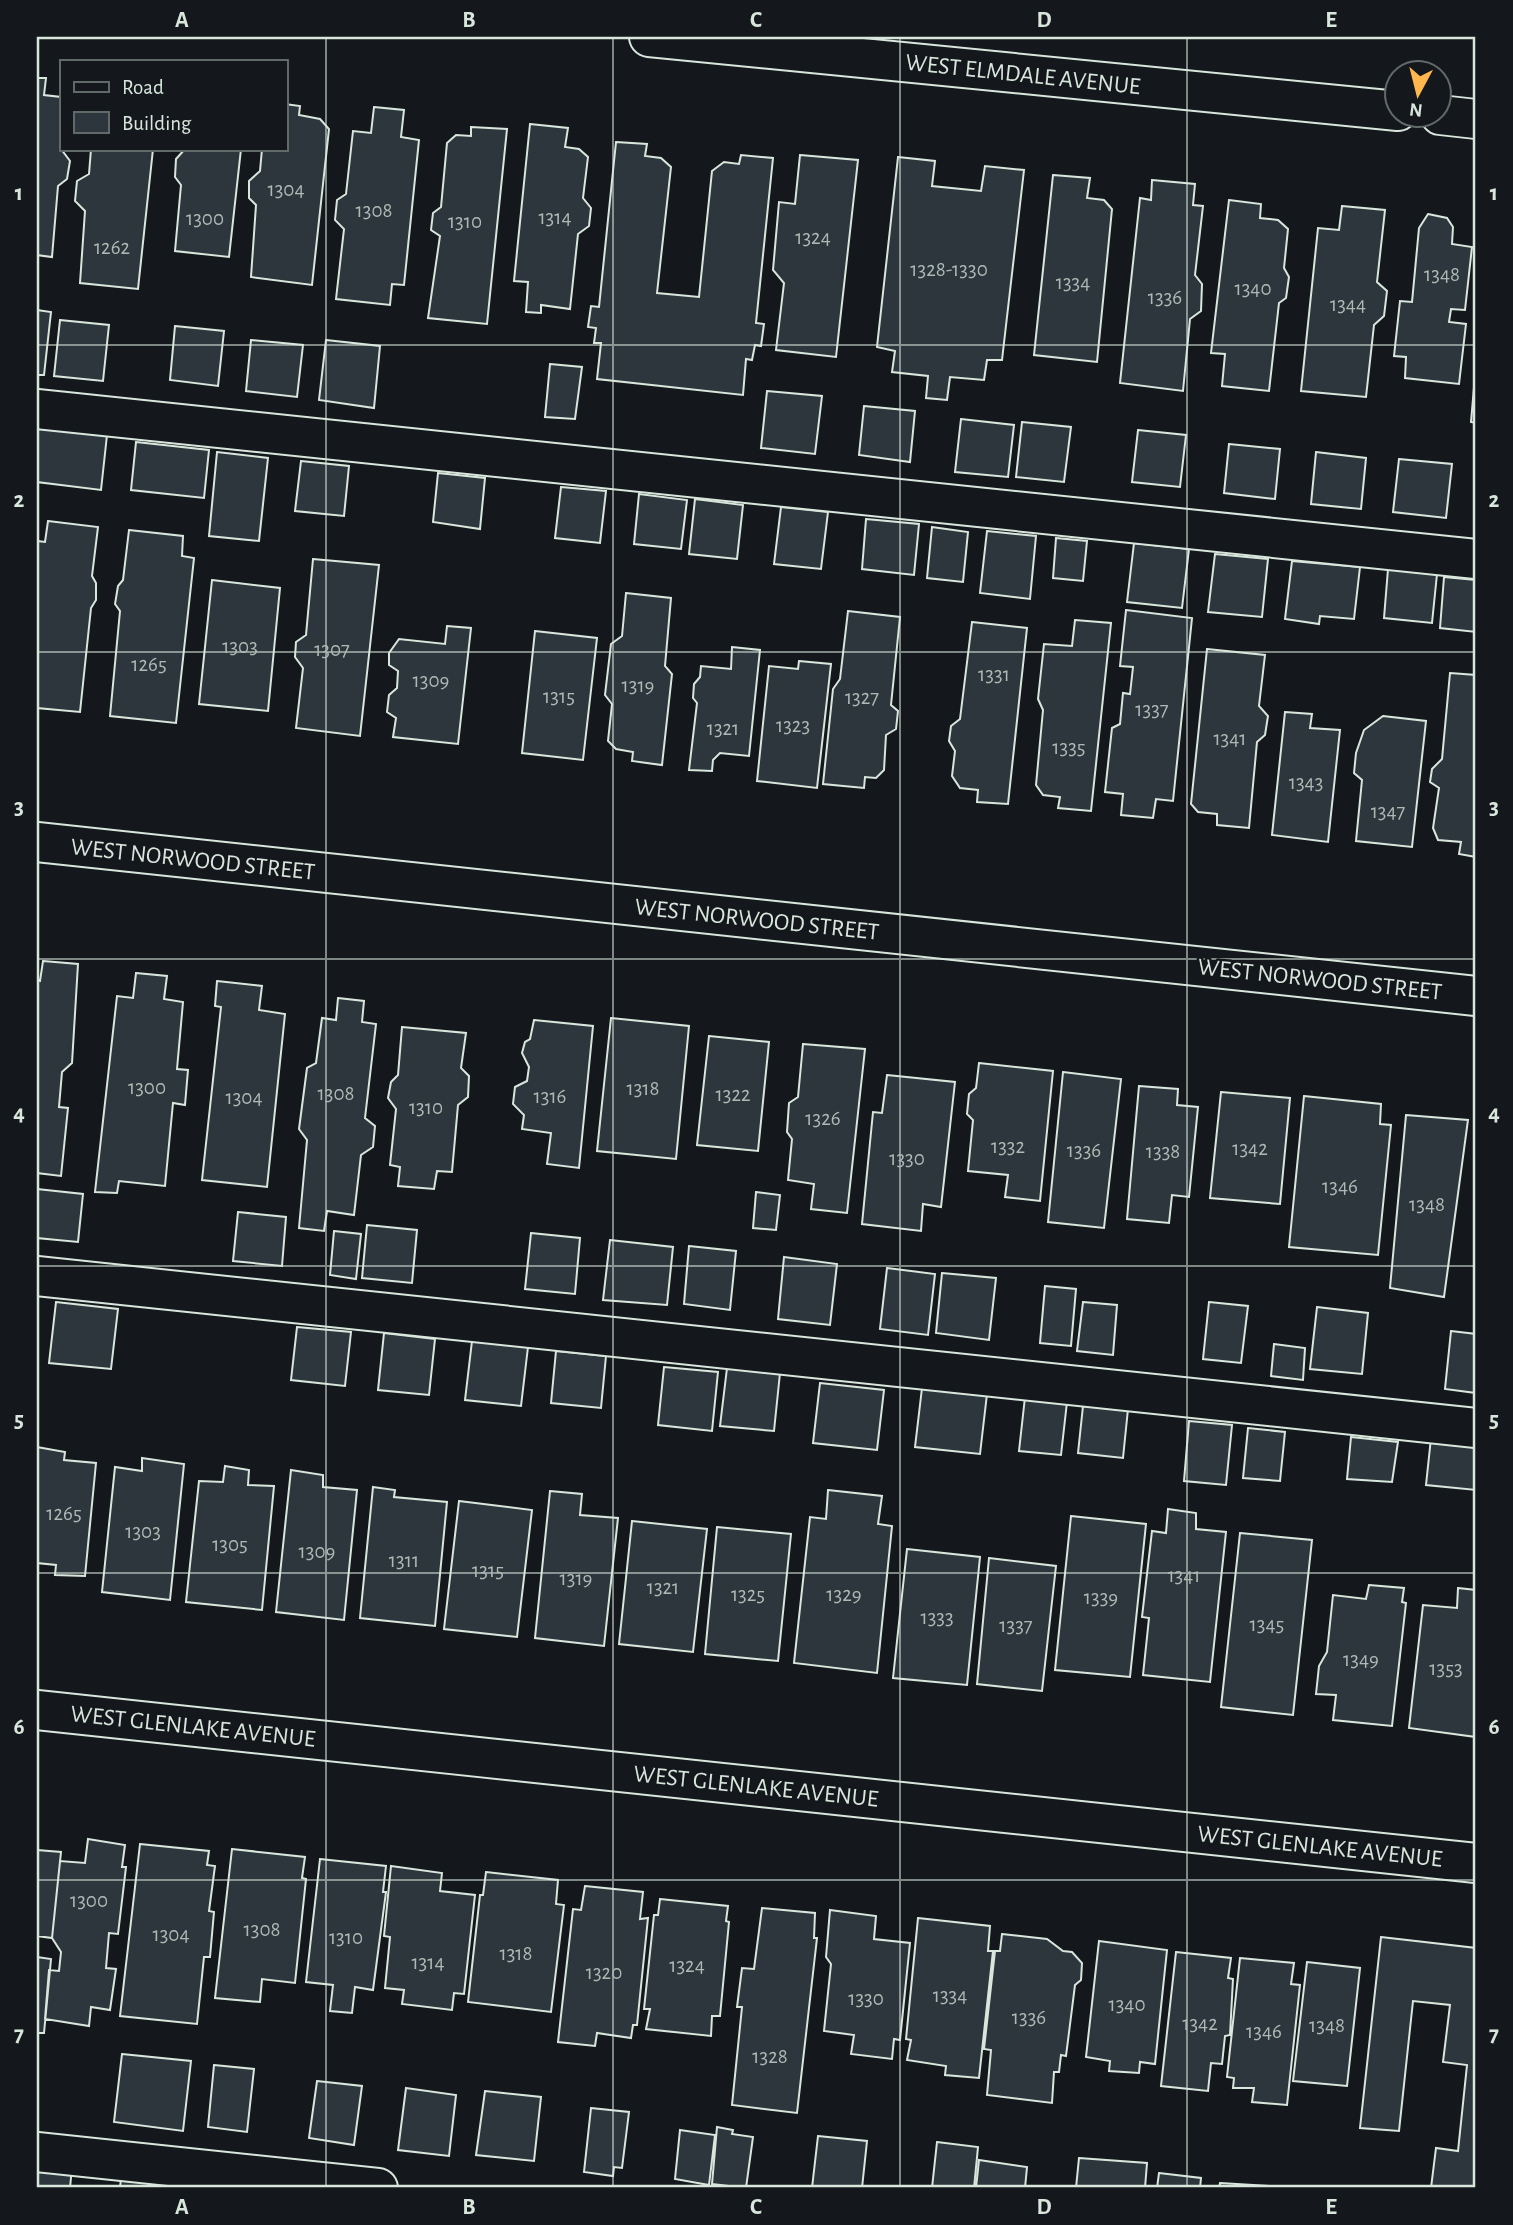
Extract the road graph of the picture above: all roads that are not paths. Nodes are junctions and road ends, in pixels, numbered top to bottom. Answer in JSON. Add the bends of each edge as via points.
{"nodes":[{"id":1,"x":649,"y":37,"type":"edge"},
{"id":2,"x":1384,"y":110,"type":"edge"},
{"id":3,"x":1454,"y":117,"type":"edge"},
{"id":4,"x":1476,"y":119,"type":"edge"},
{"id":5,"x":37,"y":409,"type":"edge"},
{"id":6,"x":1476,"y":559,"type":"edge"},
{"id":7,"x":37,"y":842,"type":"edge"},
{"id":8,"x":1476,"y":996,"type":"edge"},
{"id":9,"x":37,"y":1276,"type":"edge"},
{"id":10,"x":1476,"y":1428,"type":"edge"},
{"id":11,"x":37,"y":1710,"type":"edge"},
{"id":12,"x":1476,"y":1863,"type":"edge"},
{"id":13,"x":37,"y":2152,"type":"edge"},
{"id":14,"x":378,"y":2188,"type":"edge"}],
"edges":[{"from":1,"to":2,"type":"street","name":"WEST ELMDALE AVENUE"},
{"from":3,"to":4,"type":"street"},
{"from":5,"to":6,"type":"street"},
{"from":7,"to":8,"type":"street","name":"WEST NORWOOD STREET"},
{"from":9,"to":10,"type":"street"},
{"from":11,"to":12,"type":"street","name":"WEST GLENLAKE AVENUE"},
{"from":13,"to":14,"type":"street"}]}
